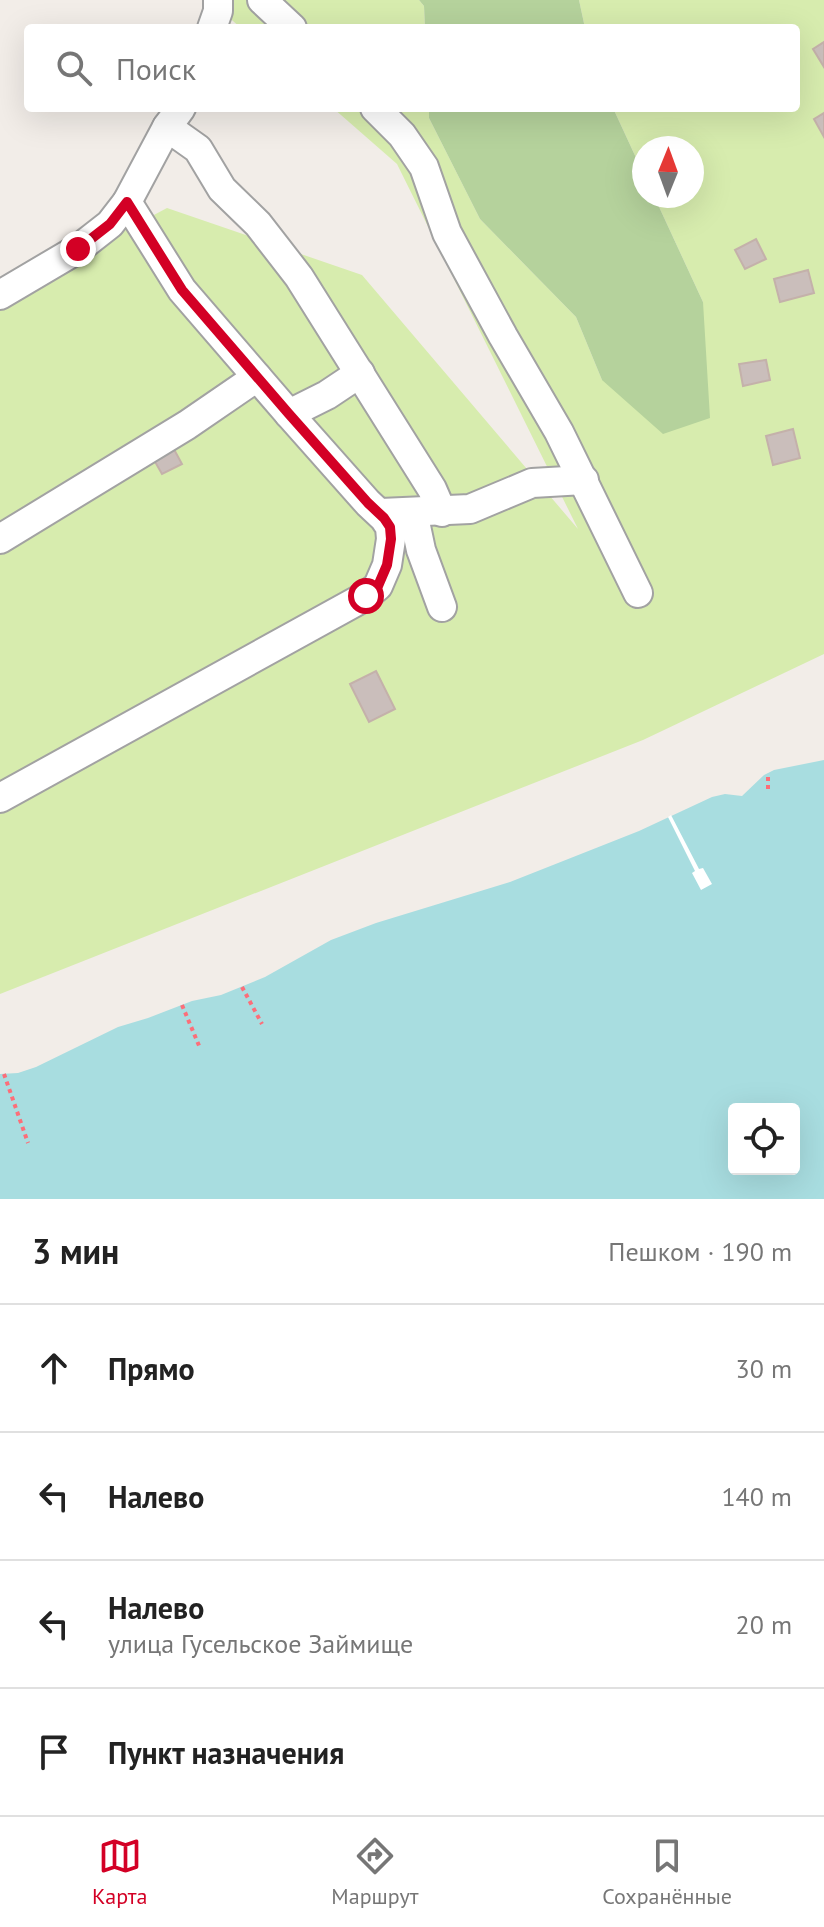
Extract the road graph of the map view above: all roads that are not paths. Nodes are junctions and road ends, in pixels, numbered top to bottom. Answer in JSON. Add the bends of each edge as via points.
{"nodes":[{"id":1,"x":218,"y":0,"type":"edge"},
{"id":2,"x":262,"y":0,"type":"edge"},
{"id":3,"x":213,"y":24,"type":"edge"},
{"id":4,"x":288,"y":24,"type":"edge"},
{"id":5,"x":379,"y":112,"type":"edge"},
{"id":6,"x":174,"y":118,"type":"edge"},
{"id":7,"x":127,"y":202,"type":"junction"},
{"id":8,"x":0,"y":295,"type":"edge"},
{"id":9,"x":360,"y":373,"type":"junction"},
{"id":10,"x":257,"y":377,"type":"junction"},
{"id":11,"x":289,"y":414,"type":"junction"},
{"id":12,"x":584,"y":480,"type":"junction"},
{"id":13,"x":413,"y":512,"type":"junction"},
{"id":14,"x":442,"y":512,"type":"junction"},
{"id":15,"x":381,"y":513,"type":"junction"},
{"id":16,"x":0,"y":539,"type":"edge"},
{"id":17,"x":638,"y":593,"type":"dead end"},
{"id":18,"x":442,"y":607,"type":"dead end"},
{"id":19,"x":0,"y":798,"type":"edge"}],
"edges":[{"from":1,"to":3,"type":"street"},
{"from":2,"to":4,"type":"street"},
{"from":5,"to":12,"type":"street","via":[[424,167],[447,233]]},
{"from":6,"to":7,"type":"street"},
{"from":6,"to":9,"type":"street","via":[[222,189],[258,224],[299,277]]},
{"from":7,"to":8,"type":"street","via":[[110,224],[78,249]]},
{"from":7,"to":10,"type":"street","via":[[182,290]]},
{"from":9,"to":11,"type":"street"},
{"from":9,"to":14,"type":"street"},
{"from":10,"to":11,"type":"street"},
{"from":10,"to":16,"type":"street"},
{"from":11,"to":15,"type":"street"},
{"from":12,"to":14,"type":"street","via":[[532,483],[470,509]]},
{"from":12,"to":17,"type":"street"},
{"from":13,"to":14,"type":"street"},
{"from":13,"to":15,"type":"street"},
{"from":13,"to":18,"type":"street"},
{"from":15,"to":19,"type":"street","via":[[390,527],[387,565],[378,586],[366,596]]}]}
